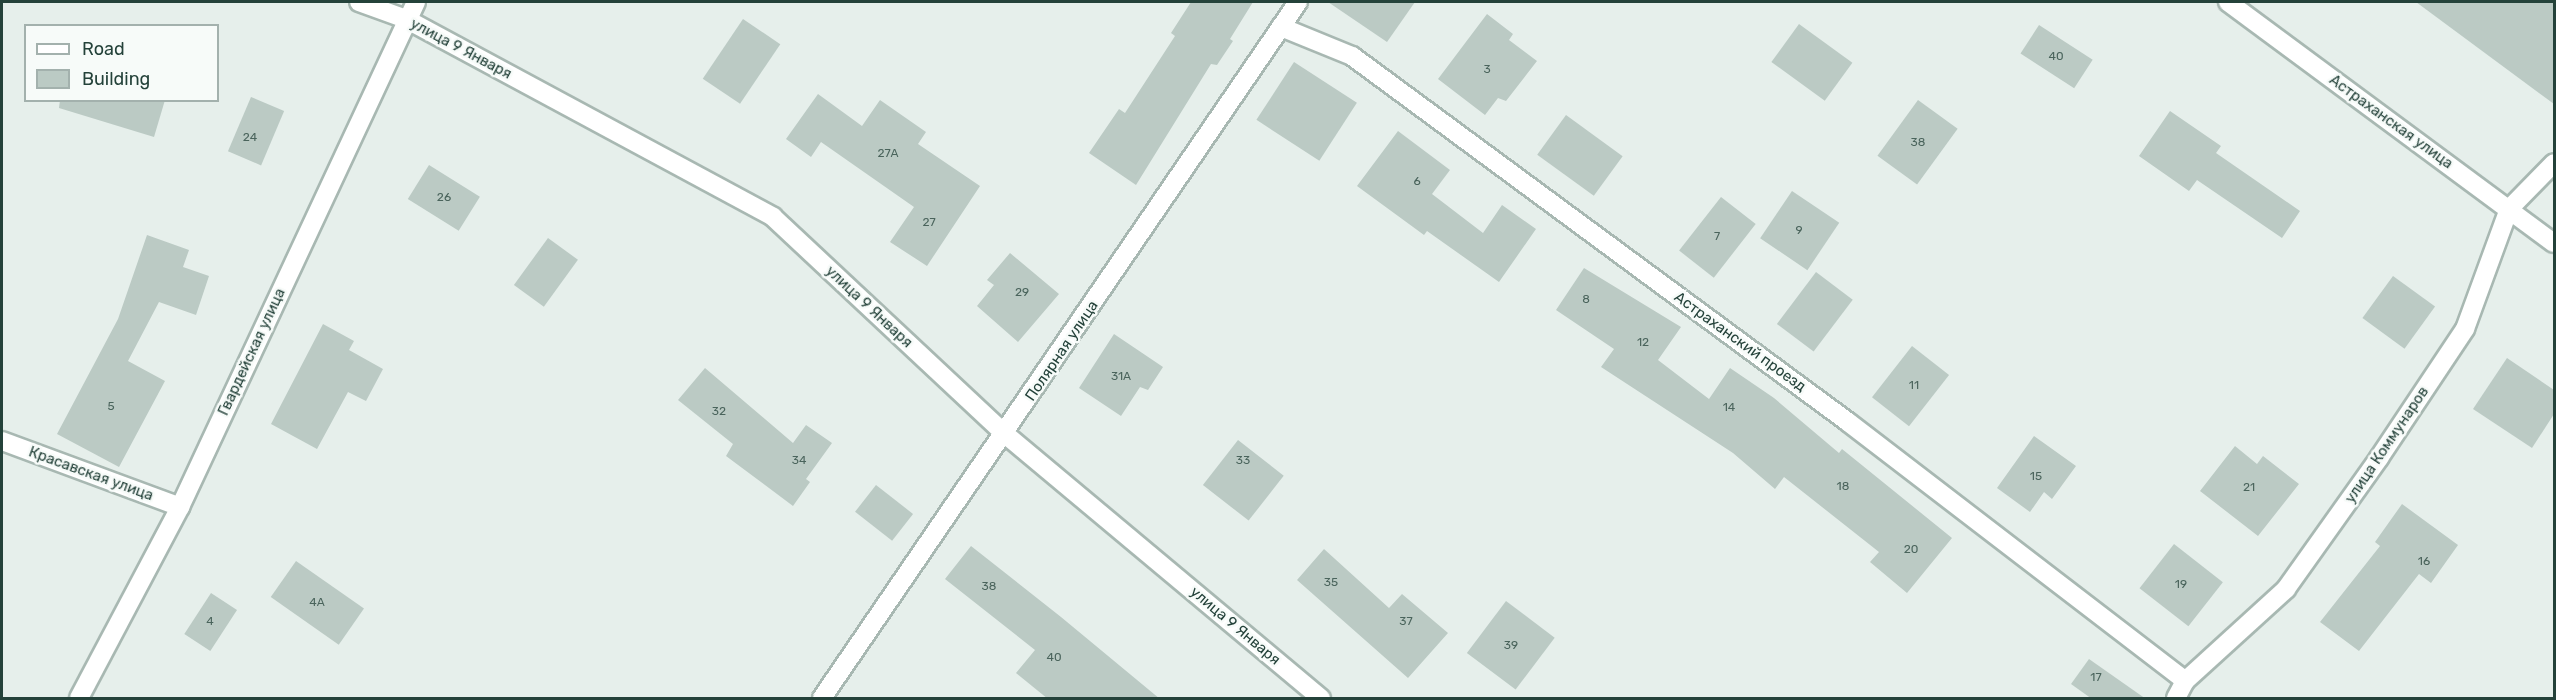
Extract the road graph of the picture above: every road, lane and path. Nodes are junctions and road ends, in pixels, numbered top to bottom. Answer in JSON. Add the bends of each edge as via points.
{"nodes":[{"id":1,"x":359,"y":2,"type":"edge"},
{"id":2,"x":416,"y":2,"type":"edge"},
{"id":3,"x":1298,"y":2,"type":"edge"},
{"id":4,"x":2228,"y":2,"type":"edge"},
{"id":5,"x":406,"y":19,"type":"junction"},
{"id":6,"x":1281,"y":27,"type":"junction"},
{"id":7,"x":2554,"y":163,"type":"edge"},
{"id":8,"x":2509,"y":209,"type":"junction"},
{"id":9,"x":2554,"y":243,"type":"edge"},
{"id":10,"x":1005,"y":434,"type":"junction"},
{"id":11,"x":2,"y":441,"type":"edge"},
{"id":12,"x":180,"y":507,"type":"junction"},
{"id":13,"x":2185,"y":681,"type":"junction"},
{"id":14,"x":79,"y":699,"type":"edge"},
{"id":15,"x":822,"y":699,"type":"edge"},
{"id":16,"x":1321,"y":699,"type":"edge"},
{"id":17,"x":2176,"y":699,"type":"edge"}],
"edges":[{"from":1,"to":5,"type":"street","name":"улица 9 Января"},
{"from":2,"to":5,"type":"street","name":"Гвардейская улица"},
{"from":3,"to":6,"type":"street","name":"Полярная улица"},
{"from":4,"to":8,"type":"street","name":"Астраханская улица"},
{"from":5,"to":10,"type":"street","name":"улица 9 Января","via":[[773,216]]},
{"from":5,"to":12,"type":"street","name":"Гвардейская улица"},
{"from":6,"to":10,"type":"street","name":"Полярная улица"},
{"from":6,"to":13,"type":"street","name":"Астраханский проезд","via":[[1352,56],[1848,422]]},
{"from":7,"to":8,"type":"street","name":"улица Коммунаров"},
{"from":8,"to":9,"type":"street","name":"Астраханская улица"},
{"from":8,"to":13,"type":"street","name":"улица Коммунаров","via":[[2465,329],[2379,458],[2286,589]]},
{"from":10,"to":15,"type":"street","name":"Полярная улица"},
{"from":10,"to":16,"type":"street","name":"улица 9 Января"},
{"from":11,"to":12,"type":"street","name":"Красавская улица"},
{"from":12,"to":14,"type":"street","name":"Гвардейская улица"},
{"from":13,"to":17,"type":"street","name":"улица Коммунаров"}]}
